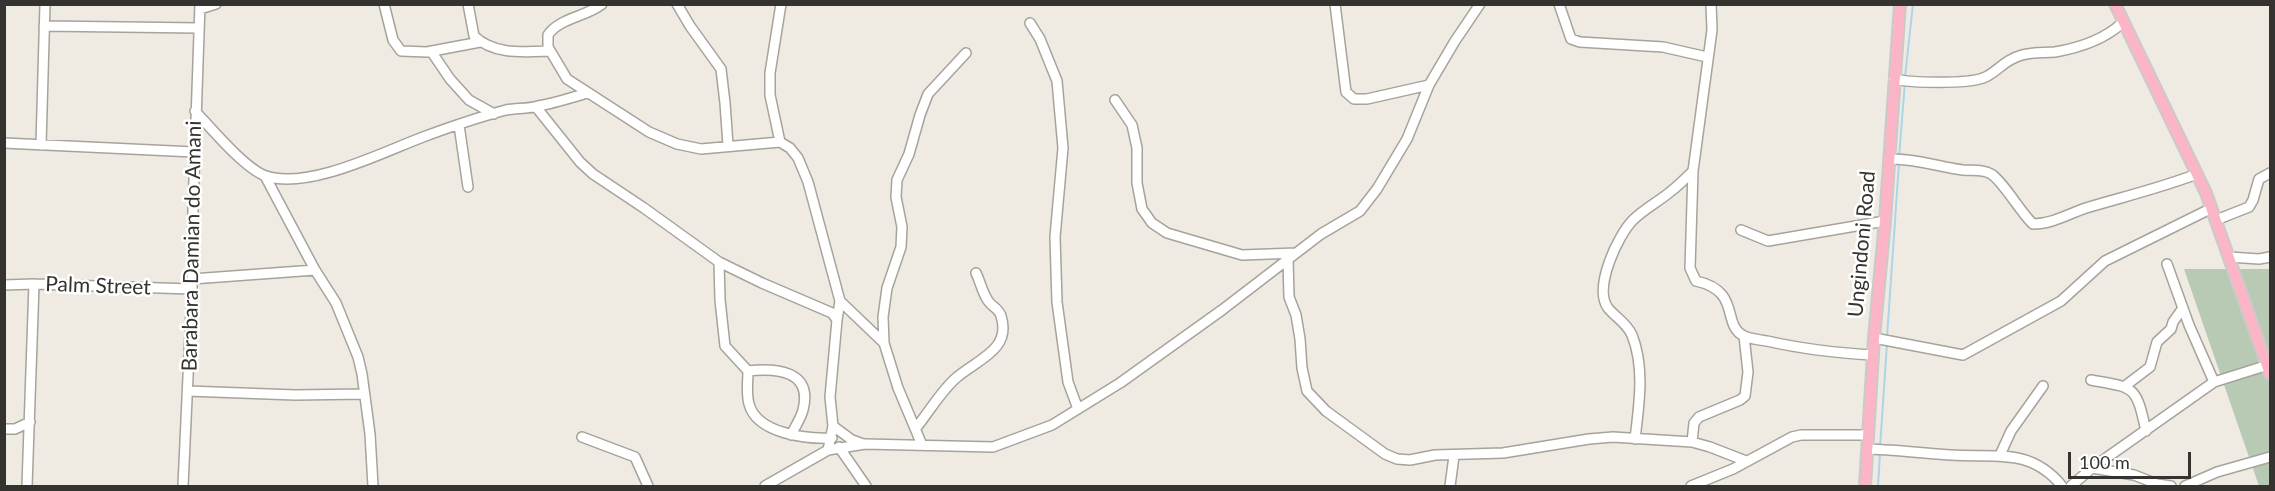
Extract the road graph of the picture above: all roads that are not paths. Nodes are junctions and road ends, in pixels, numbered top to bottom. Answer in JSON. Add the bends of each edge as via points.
{"nodes":[{"id":1,"x":45,"y":4,"type":"edge"},
{"id":2,"x":216,"y":4,"type":"edge"},
{"id":3,"x":384,"y":4,"type":"edge"},
{"id":4,"x":468,"y":4,"type":"edge"},
{"id":5,"x":602,"y":4,"type":"edge"},
{"id":6,"x":677,"y":4,"type":"edge"},
{"id":7,"x":781,"y":4,"type":"edge"},
{"id":8,"x":1335,"y":4,"type":"edge"},
{"id":9,"x":1480,"y":4,"type":"edge"},
{"id":10,"x":1559,"y":4,"type":"edge"},
{"id":11,"x":1711,"y":4,"type":"edge"},
{"id":12,"x":1900,"y":4,"type":"edge"},
{"id":13,"x":2115,"y":4,"type":"edge"},
{"id":14,"x":200,"y":7,"type":"edge"},
{"id":15,"x":2122,"y":22,"type":"junction"},
{"id":16,"x":1030,"y":23,"type":"dead end"},
{"id":17,"x":44,"y":26,"type":"junction"},
{"id":18,"x":199,"y":28,"type":"junction"},
{"id":19,"x":480,"y":42,"type":"junction"},
{"id":20,"x":430,"y":51,"type":"junction"},
{"id":21,"x":550,"y":51,"type":"junction"},
{"id":22,"x":966,"y":53,"type":"dead end"},
{"id":23,"x":1707,"y":57,"type":"junction"},
{"id":24,"x":1894,"y":80,"type":"junction"},
{"id":25,"x":1429,"y":85,"type":"junction"},
{"id":26,"x":587,"y":93,"type":"junction"},
{"id":27,"x":1114,"y":100,"type":"dead end"},
{"id":28,"x":536,"y":107,"type":"junction"},
{"id":29,"x":195,"y":111,"type":"junction"},
{"id":30,"x":494,"y":114,"type":"junction"},
{"id":31,"x":459,"y":125,"type":"junction"},
{"id":32,"x":780,"y":141,"type":"junction"},
{"id":33,"x":4,"y":143,"type":"edge"},
{"id":34,"x":40,"y":145,"type":"junction"},
{"id":35,"x":728,"y":146,"type":"junction"},
{"id":36,"x":194,"y":152,"type":"junction"},
{"id":37,"x":1889,"y":159,"type":"junction"},
{"id":38,"x":1693,"y":171,"type":"junction"},
{"id":39,"x":2271,"y":173,"type":"edge"},
{"id":40,"x":2197,"y":174,"type":"junction"},
{"id":41,"x":265,"y":176,"type":"junction"},
{"id":42,"x":468,"y":186,"type":"dead end"},
{"id":43,"x":2210,"y":210,"type":"junction"},
{"id":44,"x":2216,"y":220,"type":"junction"},
{"id":45,"x":1885,"y":221,"type":"junction"},
{"id":46,"x":1741,"y":230,"type":"dead end"},
{"id":47,"x":1292,"y":256,"type":"junction"},
{"id":48,"x":2229,"y":257,"type":"junction"},
{"id":49,"x":2271,"y":257,"type":"edge"},
{"id":50,"x":719,"y":262,"type":"junction"},
{"id":51,"x":2168,"y":264,"type":"dead end"},
{"id":52,"x":315,"y":270,"type":"junction"},
{"id":53,"x":976,"y":273,"type":"dead end"},
{"id":54,"x":34,"y":284,"type":"junction"},
{"id":55,"x":192,"y":284,"type":"junction"},
{"id":56,"x":4,"y":285,"type":"edge"},
{"id":57,"x":840,"y":301,"type":"junction"},
{"id":58,"x":2183,"y":308,"type":"junction"},
{"id":59,"x":837,"y":320,"type":"junction"},
{"id":60,"x":1744,"y":336,"type":"junction"},
{"id":61,"x":1874,"y":338,"type":"junction"},
{"id":62,"x":884,"y":343,"type":"junction"},
{"id":63,"x":1873,"y":355,"type":"junction"},
{"id":64,"x":2270,"y":370,"type":"edge"},
{"id":65,"x":748,"y":371,"type":"junction"},
{"id":66,"x":2091,"y":380,"type":"dead end"},
{"id":67,"x":2214,"y":382,"type":"junction"},
{"id":68,"x":2043,"y":386,"type":"dead end"},
{"id":69,"x":2125,"y":386,"type":"junction"},
{"id":70,"x":188,"y":391,"type":"junction"},
{"id":71,"x":364,"y":394,"type":"junction"},
{"id":72,"x":1078,"y":409,"type":"junction"},
{"id":73,"x":30,"y":422,"type":"junction"},
{"id":74,"x":833,"y":426,"type":"junction"},
{"id":75,"x":916,"y":428,"type":"junction"},
{"id":76,"x":4,"y":429,"type":"edge"},
{"id":77,"x":15,"y":429,"type":"junction"},
{"id":78,"x":2146,"y":431,"type":"junction"},
{"id":79,"x":791,"y":435,"type":"junction"},
{"id":80,"x":1869,"y":435,"type":"junction"},
{"id":81,"x":582,"y":436,"type":"dead end"},
{"id":82,"x":832,"y":438,"type":"junction"},
{"id":83,"x":1635,"y":439,"type":"junction"},
{"id":84,"x":29,"y":440,"type":"junction"},
{"id":85,"x":1692,"y":442,"type":"junction"},
{"id":86,"x":866,"y":444,"type":"junction"},
{"id":87,"x":922,"y":445,"type":"junction"},
{"id":88,"x":839,"y":447,"type":"junction"},
{"id":89,"x":1868,"y":449,"type":"junction"},
{"id":90,"x":828,"y":450,"type":"junction"},
{"id":91,"x":2000,"y":455,"type":"junction"},
{"id":92,"x":1454,"y":456,"type":"junction"},
{"id":93,"x":2271,"y":457,"type":"edge"},
{"id":94,"x":1746,"y":461,"type":"junction"},
{"id":95,"x":2092,"y":468,"type":"junction"},
{"id":96,"x":27,"y":486,"type":"edge"},
{"id":97,"x":183,"y":486,"type":"edge"},
{"id":98,"x":373,"y":486,"type":"edge"},
{"id":99,"x":648,"y":486,"type":"edge"},
{"id":100,"x":765,"y":486,"type":"edge"},
{"id":101,"x":866,"y":486,"type":"edge"},
{"id":102,"x":1450,"y":486,"type":"edge"},
{"id":103,"x":1691,"y":486,"type":"edge"},
{"id":104,"x":1865,"y":486,"type":"edge"},
{"id":105,"x":2062,"y":486,"type":"edge"},
{"id":106,"x":2071,"y":486,"type":"edge"},
{"id":107,"x":2168,"y":486,"type":"edge"},
{"id":108,"x":2185,"y":486,"type":"edge"}],
"edges":[{"from":1,"to":17,"type":"street"},
{"from":2,"to":14,"type":"street"},
{"from":3,"to":20,"type":"street","via":[[393,40],[401,51]]},
{"from":4,"to":19,"type":"street","via":[[474,36]]},
{"from":5,"to":21,"type":"street","via":[[551,30]]},
{"from":6,"to":35,"type":"street","via":[[721,69]]},
{"from":7,"to":32,"type":"street","via":[[770,73],[770,95]]},
{"from":8,"to":25,"type":"street","via":[[1346,92],[1354,99]]},
{"from":9,"to":25,"type":"street"},
{"from":10,"to":23,"type":"street","via":[[1571,39],[1663,47]]},
{"from":11,"to":23,"type":"street"},
{"from":12,"to":24,"type":"main road","name":"Ungindoni Road"},
{"from":13,"to":15,"type":"main road"},
{"from":14,"to":18,"type":"street","name":"Barabara Damian do Amani"},
{"from":15,"to":24,"type":"street","via":[[2087,44],[2015,57],[1983,78]]},
{"from":15,"to":40,"type":"main road"},
{"from":16,"to":72,"type":"street","via":[[1057,81],[1063,148],[1055,237],[1057,302],[1068,382]]},
{"from":17,"to":18,"type":"street"},
{"from":17,"to":34,"type":"street"},
{"from":18,"to":29,"type":"street","name":"Barabara Damian do Amani"},
{"from":19,"to":20,"type":"street"},
{"from":19,"to":21,"type":"street","via":[[507,51]]},
{"from":20,"to":30,"type":"street","via":[[468,100]]},
{"from":21,"to":26,"type":"street","via":[[567,80]]},
{"from":22,"to":62,"type":"street","via":[[927,94],[897,180],[901,247],[887,288]]},
{"from":23,"to":38,"type":"street"},
{"from":24,"to":37,"type":"main road","name":"Ungindoni Road"},
{"from":25,"to":47,"type":"street","via":[[1407,139],[1360,211]]},
{"from":26,"to":28,"type":"street"},
{"from":26,"to":35,"type":"street","via":[[677,144],[701,149]]},
{"from":27,"to":47,"type":"street","via":[[1132,125],[1142,209],[1152,223],[1167,233],[1242,255]]},
{"from":28,"to":30,"type":"street"},
{"from":28,"to":50,"type":"street","via":[[593,174]]},
{"from":29,"to":36,"type":"street","name":"Barabara Damian do Amani"},
{"from":29,"to":41,"type":"street","via":[[242,159]]},
{"from":30,"to":31,"type":"street"},
{"from":31,"to":41,"type":"street","via":[[311,176]]},
{"from":31,"to":42,"type":"street"},
{"from":32,"to":35,"type":"street"},
{"from":32,"to":57,"type":"street","via":[[798,159],[808,182]]},
{"from":33,"to":34,"type":"street"},
{"from":34,"to":36,"type":"street"},
{"from":36,"to":55,"type":"street","name":"Barabara Damian do Amani"},
{"from":37,"to":40,"type":"street","via":[[1990,173],[2033,224],[2044,224]]},
{"from":37,"to":45,"type":"main road","name":"Ungindoni Road"},
{"from":38,"to":60,"type":"street","via":[[1692,276],[1722,294],[1735,326]]},
{"from":38,"to":83,"type":"street","via":[[1634,219],[1622,234],[1608,267],[1605,301],[1632,335],[1640,371]]},
{"from":39,"to":44,"type":"street","via":[[2259,179],[2249,207]]},
{"from":40,"to":43,"type":"main road"},
{"from":41,"to":52,"type":"street"},
{"from":43,"to":44,"type":"main road"},
{"from":43,"to":61,"type":"street","via":[[2105,261],[2061,301],[1963,355]]},
{"from":44,"to":48,"type":"main road"},
{"from":45,"to":46,"type":"street","via":[[1768,241]]},
{"from":45,"to":61,"type":"main road","name":"Ungindoni Road"},
{"from":47,"to":72,"type":"street","via":[[1148,364]]},
{"from":47,"to":92,"type":"street","via":[[1289,297],[1296,315],[1306,391],[1326,411],[1385,454],[1397,459]]},
{"from":48,"to":49,"type":"street"},
{"from":48,"to":64,"type":"main road"},
{"from":50,"to":59,"type":"street","via":[[827,309]]},
{"from":50,"to":65,"type":"street","via":[[725,346]]},
{"from":51,"to":58,"type":"street"},
{"from":52,"to":55,"type":"street","name":"Palm Street"},
{"from":52,"to":71,"type":"street","via":[[336,303],[352,341]]},
{"from":53,"to":75,"type":"street","via":[[987,300],[1001,316],[1003,332],[999,344],[956,378]]},
{"from":54,"to":55,"type":"street","name":"Palm Street"},
{"from":54,"to":56,"type":"street","name":"Palm Street"},
{"from":54,"to":73,"type":"street"},
{"from":55,"to":70,"type":"street","name":"Barabara Damian do Amani"},
{"from":57,"to":59,"type":"street"},
{"from":57,"to":62,"type":"street"},
{"from":58,"to":67,"type":"street"},
{"from":58,"to":69,"type":"street","via":[[2171,329],[2157,342],[2150,367]]},
{"from":59,"to":74,"type":"street","via":[[830,397]]},
{"from":60,"to":63,"type":"street","via":[[1787,346]]},
{"from":60,"to":85,"type":"street","via":[[1748,372],[1745,396],[1699,417],[1694,423]]},
{"from":61,"to":63,"type":"main road","name":"Ungindoni Road"},
{"from":62,"to":75,"type":"street"},
{"from":63,"to":80,"type":"main road","name":"Ungindoni Road"},
{"from":64,"to":67,"type":"street"},
{"from":65,"to":79,"type":"street","via":[[749,406],[755,416]]},
{"from":65,"to":79,"type":"street","via":[[774,369],[799,380],[803,411]]},
{"from":66,"to":69,"type":"street"},
{"from":67,"to":78,"type":"street"},
{"from":68,"to":91,"type":"street","via":[[2010,431]]},
{"from":69,"to":78,"type":"street","via":[[2135,394]]},
{"from":70,"to":71,"type":"street"},
{"from":70,"to":97,"type":"street","name":"Barabara Damian do Amani"},
{"from":71,"to":98,"type":"street"},
{"from":72,"to":87,"type":"street","via":[[1052,425],[993,447]]},
{"from":73,"to":77,"type":"street"},
{"from":73,"to":84,"type":"street"},
{"from":74,"to":82,"type":"street"},
{"from":74,"to":86,"type":"street","via":[[852,440]]},
{"from":75,"to":87,"type":"street"},
{"from":76,"to":77,"type":"street"},
{"from":77,"to":84,"type":"street"},
{"from":78,"to":95,"type":"street"},
{"from":79,"to":82,"type":"street"},
{"from":80,"to":89,"type":"main road","name":"Ungindoni Road"},
{"from":80,"to":94,"type":"street","via":[[1801,435]]},
{"from":81,"to":99,"type":"street","via":[[635,457]]},
{"from":82,"to":90,"type":"street"},
{"from":83,"to":85,"type":"street"},
{"from":83,"to":92,"type":"street","via":[[1589,439],[1503,453]]},
{"from":84,"to":96,"type":"street"},
{"from":85,"to":94,"type":"street"},
{"from":86,"to":87,"type":"street"},
{"from":86,"to":88,"type":"street"},
{"from":88,"to":90,"type":"street"},
{"from":88,"to":101,"type":"street"},
{"from":89,"to":91,"type":"street"},
{"from":89,"to":104,"type":"main road","name":"Ungindoni Road"},
{"from":90,"to":100,"type":"street"},
{"from":91,"to":105,"type":"street","via":[[2044,468]]},
{"from":92,"to":102,"type":"street"},
{"from":93,"to":108,"type":"street","via":[[2217,472]]},
{"from":94,"to":103,"type":"street"},
{"from":95,"to":106,"type":"street"},
{"from":95,"to":107,"type":"street"}]}
